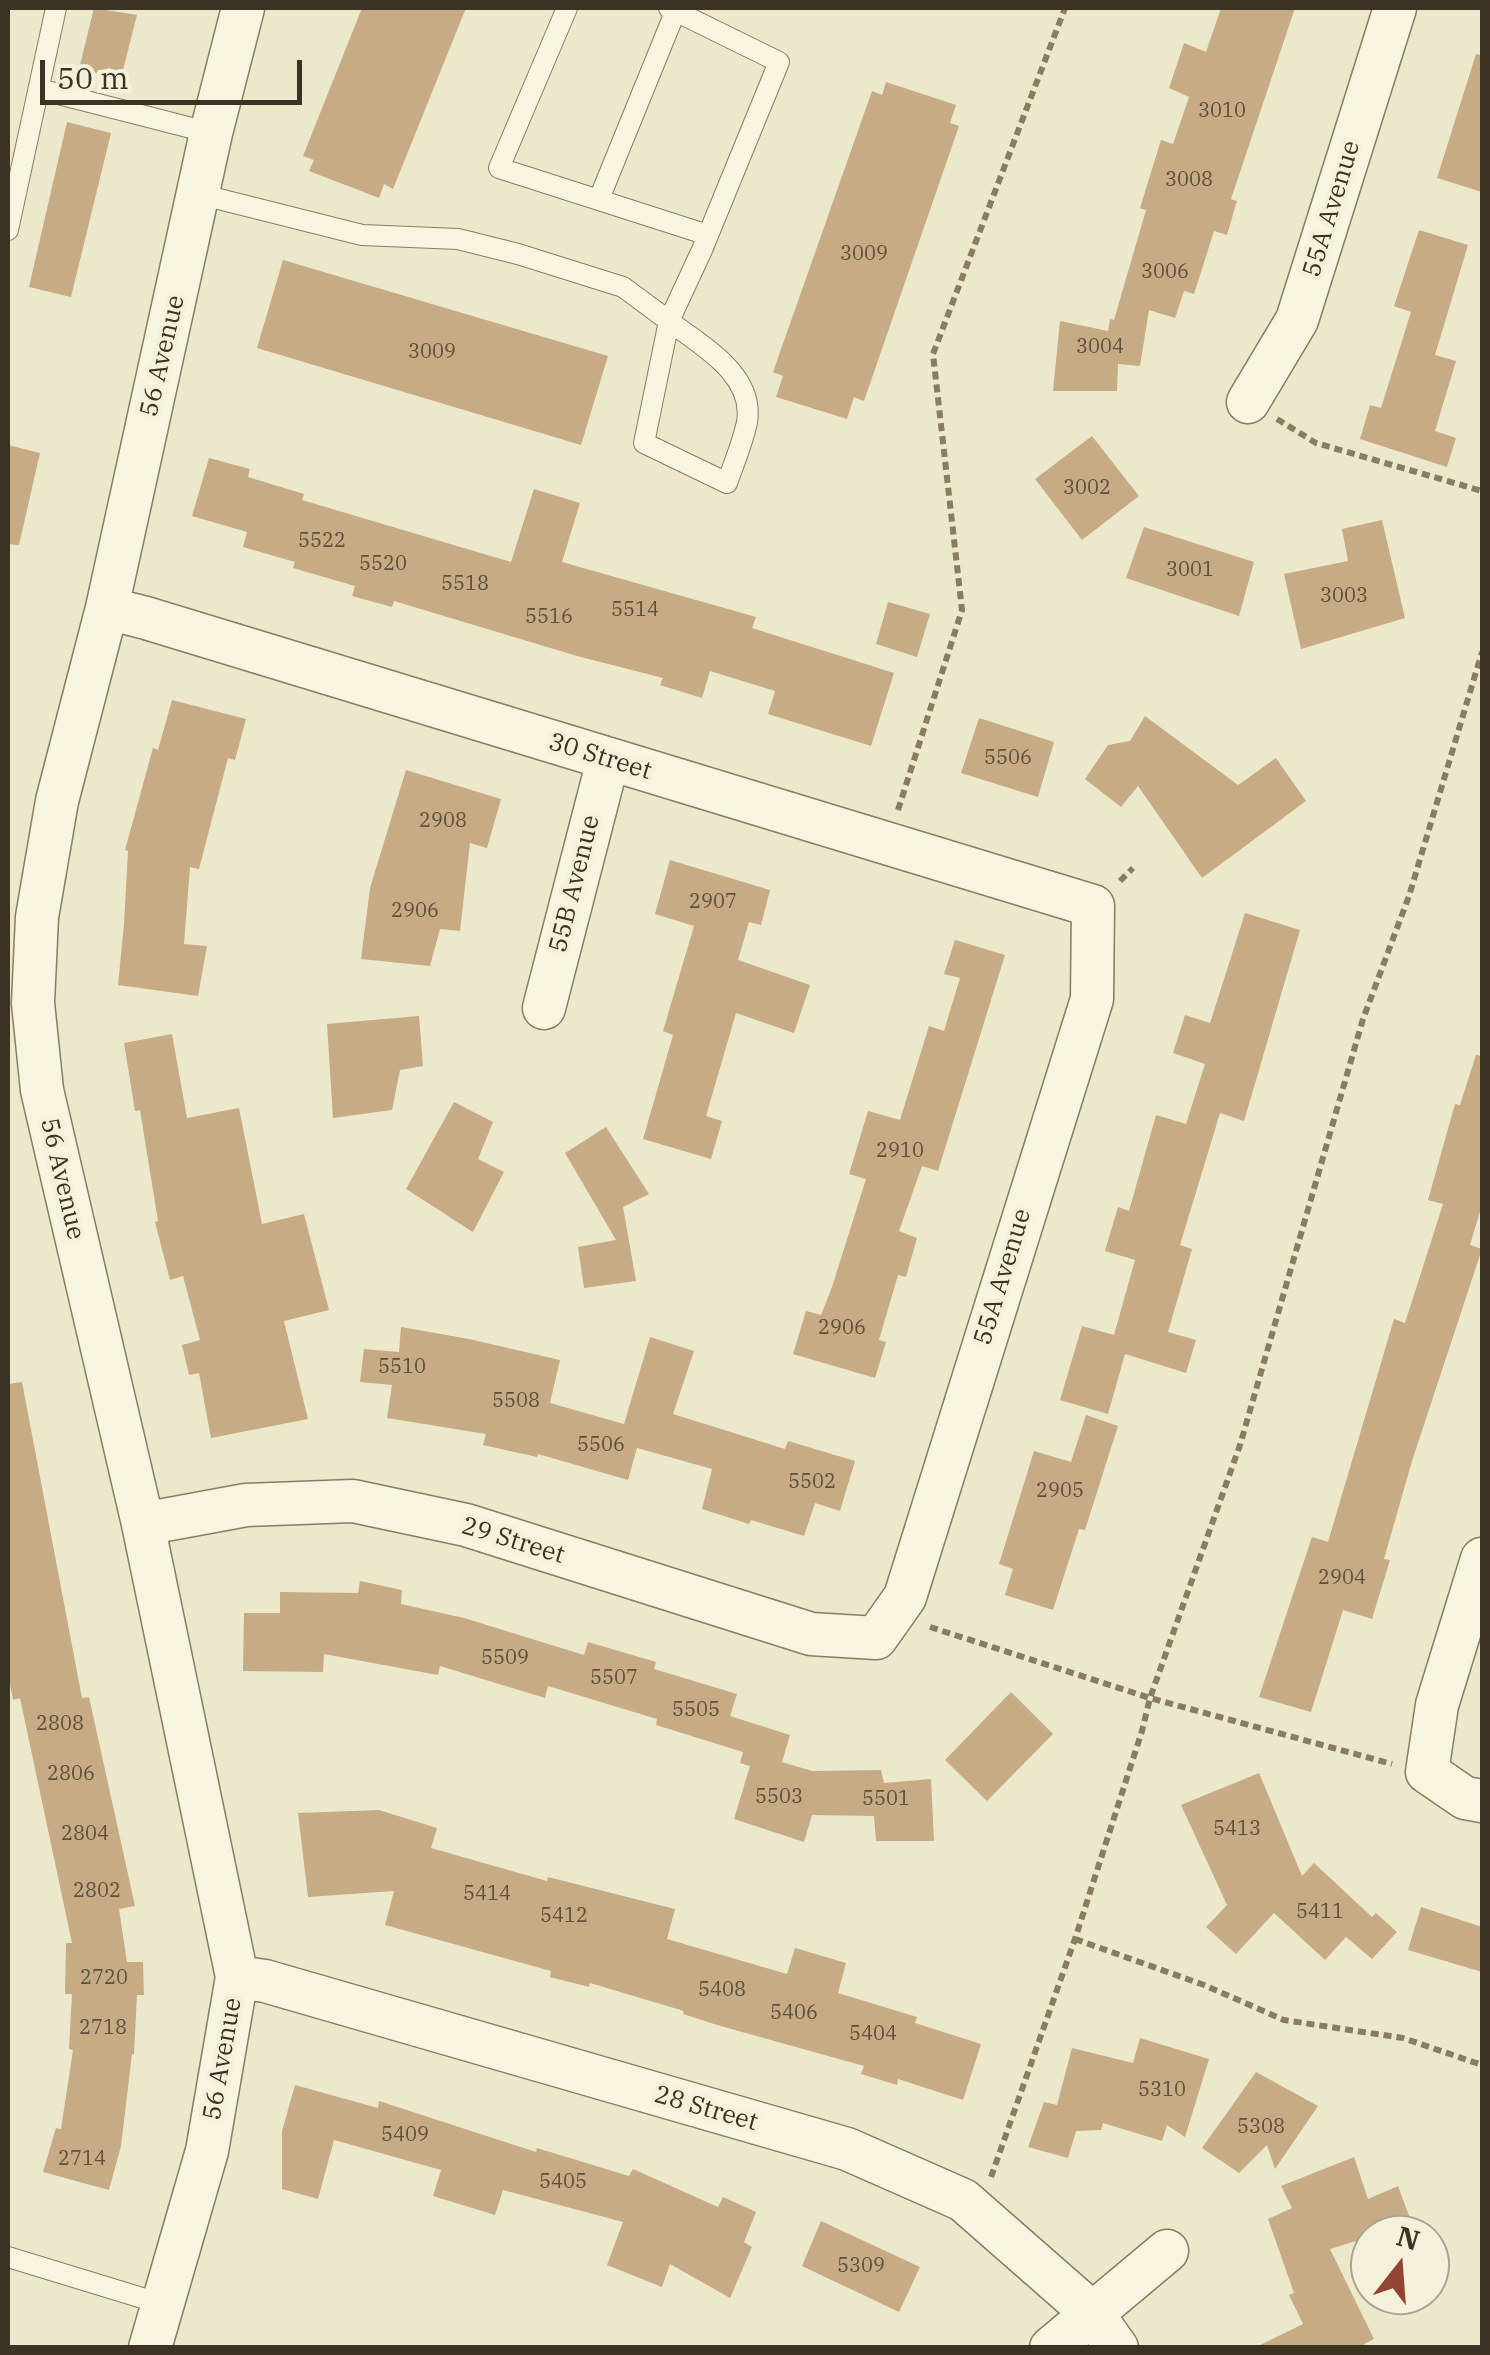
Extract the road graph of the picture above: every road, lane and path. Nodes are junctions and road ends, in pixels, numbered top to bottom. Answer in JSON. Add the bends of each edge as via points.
{"nodes":[{"id":1,"x":56,"y":8,"type":"edge"},
{"id":2,"x":243,"y":8,"type":"edge"},
{"id":3,"x":568,"y":8,"type":"edge"},
{"id":4,"x":1065,"y":8,"type":"edge"},
{"id":5,"x":1395,"y":8,"type":"edge"},
{"id":6,"x":672,"y":9,"type":"edge"},
{"id":7,"x":39,"y":89,"type":"junction"},
{"id":8,"x":212,"y":133,"type":"junction"},
{"id":9,"x":200,"y":194,"type":"junction"},
{"id":10,"x":598,"y":199,"type":"junction"},
{"id":11,"x":8,"y":230,"type":"edge"},
{"id":12,"x":708,"y":235,"type":"junction"},
{"id":13,"x":668,"y":321,"type":"junction"},
{"id":14,"x":1248,"y":402,"type":"dead end"},
{"id":15,"x":1316,"y":442,"type":"dead end"},
{"id":16,"x":1482,"y":491,"type":"edge"},
{"id":17,"x":106,"y":608,"type":"junction"},
{"id":18,"x":1482,"y":652,"type":"edge"},
{"id":19,"x":608,"y":760,"type":"junction"},
{"id":20,"x":900,"y":803,"type":"dead end"},
{"id":21,"x":1093,"y":906,"type":"joint"},
{"id":22,"x":544,"y":1008,"type":"dead end"},
{"id":23,"x":144,"y":1524,"type":"junction"},
{"id":24,"x":1482,"y":1558,"type":"edge"},
{"id":25,"x":958,"y":1637,"type":"dead end"},
{"id":26,"x":876,"y":1638,"type":"joint"},
{"id":27,"x":1150,"y":1698,"type":"junction"},
{"id":28,"x":1428,"y":1772,"type":"junction"},
{"id":29,"x":1482,"y":1802,"type":"edge"},
{"id":30,"x":1075,"y":1939,"type":"junction"},
{"id":31,"x":238,"y":1977,"type":"junction"},
{"id":32,"x":1482,"y":2065,"type":"edge"},
{"id":33,"x":995,"y":2171,"type":"dead end"},
{"id":34,"x":1167,"y":2251,"type":"dead end"},
{"id":35,"x":8,"y":2257,"type":"edge"},
{"id":36,"x":162,"y":2304,"type":"junction"},
{"id":37,"x":1092,"y":2313,"type":"junction"},
{"id":38,"x":150,"y":2348,"type":"edge"},
{"id":39,"x":1051,"y":2348,"type":"edge"},
{"id":40,"x":1117,"y":2348,"type":"edge"}],
"edges":[{"from":1,"to":7,"type":"lane"},
{"from":2,"to":8,"type":"street","name":"56 Avenue"},
{"from":3,"to":10,"type":"lane","via":[[499,168]]},
{"from":4,"to":20,"type":"path","via":[[933,354],[962,610]]},
{"from":5,"to":14,"type":"street","name":"55A Avenue","via":[[1298,320]]},
{"from":6,"to":10,"type":"lane"},
{"from":6,"to":12,"type":"lane","via":[[779,62]]},
{"from":7,"to":8,"type":"lane"},
{"from":7,"to":11,"type":"lane"},
{"from":8,"to":9,"type":"street","name":"56 Avenue"},
{"from":9,"to":13,"type":"lane","via":[[362,235],[458,239],[518,254],[624,287]]},
{"from":9,"to":17,"type":"street","name":"56 Avenue"},
{"from":10,"to":12,"type":"lane"},
{"from":12,"to":13,"type":"lane"},
{"from":13,"to":13,"type":"lane","via":[[644,442],[727,483],[748,418],[742,388],[731,370]]},
{"from":15,"to":16,"type":"path"},
{"from":17,"to":19,"type":"street","name":"30 Street"},
{"from":17,"to":23,"type":"street","name":"56 Avenue","via":[[58,802],[38,918],[33,1003],[42,1090]]},
{"from":18,"to":27,"type":"path","via":[[1409,896],[1362,1019],[1240,1445]]},
{"from":19,"to":21,"type":"street","name":"30 Street"},
{"from":19,"to":22,"type":"street","name":"55B Avenue"},
{"from":21,"to":26,"type":"street","name":"55A Avenue","via":[[1092,999],[905,1597]]},
{"from":23,"to":26,"type":"street","name":"29 Street","via":[[246,1505],[353,1501],[466,1526],[811,1634]]},
{"from":23,"to":31,"type":"street","name":"56 Avenue"},
{"from":24,"to":28,"type":"street","via":[[1437,1705]]},
{"from":25,"to":27,"type":"path"},
{"from":27,"to":28,"type":"path"},
{"from":27,"to":30,"type":"path"},
{"from":28,"to":29,"type":"street"},
{"from":30,"to":32,"type":"path","via":[[1284,2020],[1403,2038]]},
{"from":30,"to":33,"type":"path"},
{"from":31,"to":36,"type":"street","name":"56 Avenue","via":[[207,2151]]},
{"from":31,"to":37,"type":"street","name":"28 Street","via":[[847,2149],[963,2200]]},
{"from":34,"to":37,"type":"street"},
{"from":35,"to":36,"type":"lane"},
{"from":36,"to":38,"type":"street","name":"56 Avenue"},
{"from":37,"to":39,"type":"street"},
{"from":37,"to":40,"type":"street","name":"28 Street"}]}
